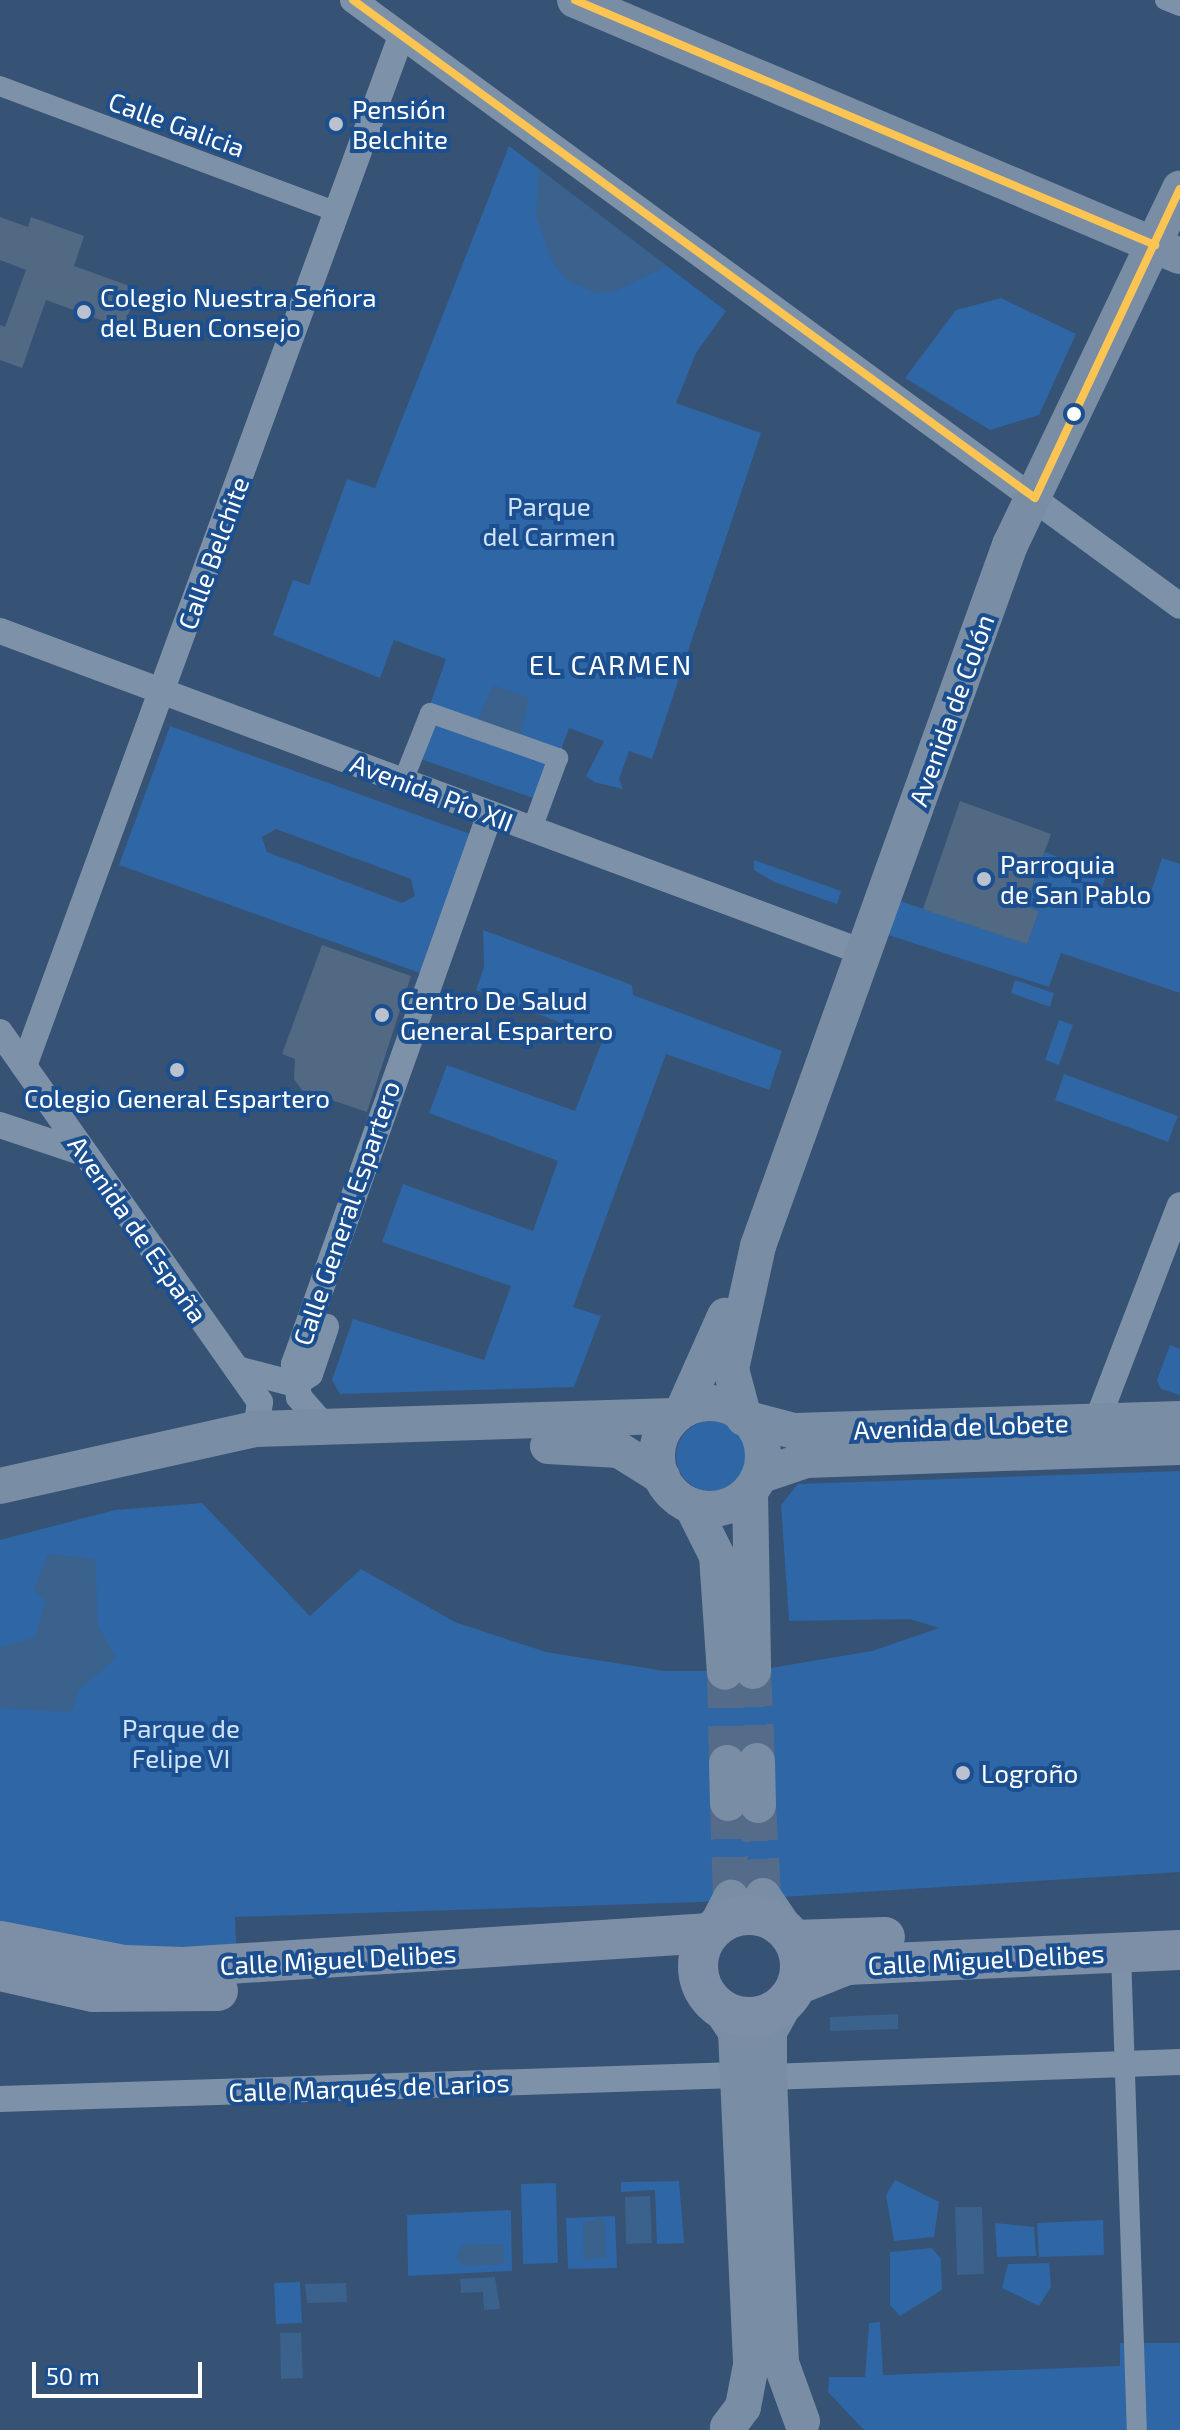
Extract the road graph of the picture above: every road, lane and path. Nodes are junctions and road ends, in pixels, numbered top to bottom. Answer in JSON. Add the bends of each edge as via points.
{"nodes":[{"id":1,"x":353,"y":0,"type":"edge"},
{"id":2,"x":575,"y":0,"type":"edge"},
{"id":3,"x":1165,"y":0,"type":"edge"},
{"id":4,"x":1180,"y":6,"type":"edge"},
{"id":5,"x":400,"y":39,"type":"junction"},
{"id":6,"x":0,"y":86,"type":"edge"},
{"id":7,"x":1180,"y":189,"type":"edge"},
{"id":8,"x":335,"y":211,"type":"junction"},
{"id":9,"x":1167,"y":250,"type":"edge"},
{"id":10,"x":1035,"y":498,"type":"junction"},
{"id":11,"x":1180,"y":606,"type":"edge"},
{"id":12,"x":0,"y":631,"type":"edge"},
{"id":13,"x":163,"y":691,"type":"junction"},
{"id":14,"x":403,"y":781,"type":"junction"},
{"id":15,"x":480,"y":810,"type":"junction"},
{"id":16,"x":532,"y":829,"type":"junction"},
{"id":17,"x":493,"y":843,"type":"dead end"},
{"id":18,"x":865,"y":953,"type":"junction"},
{"id":19,"x":0,"y":1032,"type":"edge"},
{"id":20,"x":24,"y":1066,"type":"junction"},
{"id":21,"x":0,"y":1125,"type":"edge"},
{"id":22,"x":84,"y":1153,"type":"junction"},
{"id":23,"x":1180,"y":1205,"type":"edge"},
{"id":24,"x":758,"y":1246,"type":"junction"},
{"id":25,"x":237,"y":1369,"type":"junction"},
{"id":26,"x":295,"y":1384,"type":"junction"},
{"id":27,"x":679,"y":1412,"type":"junction"},
{"id":28,"x":744,"y":1418,"type":"junction"},
{"id":29,"x":1180,"y":1419,"type":"edge"},
{"id":30,"x":1097,"y":1421,"type":"junction"},
{"id":31,"x":324,"y":1426,"type":"junction"},
{"id":32,"x":262,"y":1440,"type":"junction"},
{"id":33,"x":1180,"y":1447,"type":"edge"},
{"id":34,"x":662,"y":1477,"type":"junction"},
{"id":35,"x":755,"y":1483,"type":"junction"},
{"id":36,"x":0,"y":1486,"type":"edge"},
{"id":37,"x":693,"y":1508,"type":"junction"},
{"id":38,"x":0,"y":1511,"type":"edge"},
{"id":39,"x":742,"y":1762,"type":"tunnel mouth"},
{"id":40,"x":743,"y":1804,"type":"tunnel mouth"},
{"id":41,"x":717,"y":1924,"type":"junction"},
{"id":42,"x":1180,"y":1925,"type":"edge"},
{"id":43,"x":790,"y":1935,"type":"junction"},
{"id":44,"x":0,"y":1941,"type":"edge"},
{"id":45,"x":1180,"y":1950,"type":"edge"},
{"id":46,"x":1121,"y":1953,"type":"junction"},
{"id":47,"x":420,"y":1955,"type":"junction"},
{"id":48,"x":0,"y":1971,"type":"edge"},
{"id":49,"x":791,"y":1994,"type":"junction"},
{"id":50,"x":720,"y":2008,"type":"junction"},
{"id":51,"x":1180,"y":2062,"type":"edge"},
{"id":52,"x":1125,"y":2065,"type":"junction"},
{"id":53,"x":753,"y":2076,"type":"junction"},
{"id":54,"x":0,"y":2099,"type":"edge"},
{"id":55,"x":810,"y":2426,"type":"edge"},
{"id":56,"x":726,"y":2428,"type":"edge"},
{"id":57,"x":1137,"y":2430,"type":"edge"}],
"edges":[{"from":1,"to":5,"type":"street"},
{"from":2,"to":9,"type":"main road"},
{"from":3,"to":4,"type":"street"},
{"from":5,"to":8,"type":"street","name":"Calle Belchite"},
{"from":5,"to":10,"type":"street"},
{"from":6,"to":8,"type":"street","name":"Calle Galicia"},
{"from":7,"to":9,"type":"main road","name":"Avenida de Colón"},
{"from":8,"to":13,"type":"street","name":"Calle Belchite"},
{"from":9,"to":10,"type":"main road","name":"Avenida de Colón"},
{"from":10,"to":11,"type":"street"},
{"from":10,"to":18,"type":"main road","name":"Avenida de Colón","via":[[1010,545]]},
{"from":12,"to":13,"type":"street","name":"Avenida Pío XII"},
{"from":13,"to":14,"type":"street","name":"Avenida Pío XII"},
{"from":13,"to":20,"type":"street","name":"Calle Belchite"},
{"from":14,"to":15,"type":"street","name":"Avenida Pío XII"},
{"from":14,"to":16,"type":"street","via":[[430,713],[558,758]]},
{"from":15,"to":16,"type":"street","name":"Avenida Pío XII"},
{"from":15,"to":26,"type":"street","name":"Calle General Espartero","via":[[294,1364]]},
{"from":16,"to":18,"type":"street","name":"Avenida Pío XII"},
{"from":17,"to":26,"type":"street","via":[[310,1374]]},
{"from":18,"to":24,"type":"main road","name":"Avenida de Colón"},
{"from":19,"to":20,"type":"street","name":"Avenida de España"},
{"from":20,"to":22,"type":"street","name":"Avenida de España"},
{"from":21,"to":22,"type":"street"},
{"from":22,"to":25,"type":"street","name":"Avenida de España"},
{"from":23,"to":30,"type":"street"},
{"from":24,"to":27,"type":"main road","name":"Avenida de Colón"},
{"from":24,"to":28,"type":"main road","name":"Avenida de Colón","via":[[731,1369]]},
{"from":25,"to":26,"type":"street"},
{"from":25,"to":32,"type":"street","name":"Avenida de España","via":[[260,1402]]},
{"from":26,"to":31,"type":"street","via":[[307,1410]]},
{"from":27,"to":28,"type":"main road","via":[[723,1405]]},
{"from":27,"to":31,"type":"main road"},
{"from":27,"to":34,"type":"main road","via":[[659,1443]]},
{"from":28,"to":30,"type":"main road","name":"Avenida de Lobete","via":[[794,1431]]},
{"from":28,"to":35,"type":"main road","via":[[760,1440]]},
{"from":29,"to":30,"type":"main road","name":"Avenida de Lobete"},
{"from":31,"to":32,"type":"main road"},
{"from":32,"to":34,"type":"main road","via":[[586,1446],[619,1450]]},
{"from":32,"to":36,"type":"main road"},
{"from":32,"to":38,"type":"main road"},
{"from":33,"to":35,"type":"main road","name":"Avenida de Lobete","via":[[806,1460]]},
{"from":34,"to":37,"type":"main road"},
{"from":35,"to":37,"type":"main road","via":[[722,1508]]},
{"from":35,"to":37,"type":"main road","via":[[739,1672],[717,1556]]},
{"from":39,"to":40,"type":"main road"},
{"from":41,"to":43,"type":"main road"},
{"from":41,"to":43,"type":"main road","name":"Calle Miguel Delibes","via":[[751,1915]]},
{"from":41,"to":47,"type":"main road","name":"Calle Miguel Delibes"},
{"from":41,"to":50,"type":"main road","via":[[701,1984]]},
{"from":42,"to":43,"type":"main road","name":"Calle Miguel Delibes"},
{"from":43,"to":49,"type":"main road","via":[[801,1970]]},
{"from":44,"to":47,"type":"main road","name":"Calle Miguel Delibes","via":[[154,1966]]},
{"from":45,"to":46,"type":"main road","name":"Calle Miguel Delibes"},
{"from":46,"to":49,"type":"main road","name":"Calle Miguel Delibes","via":[[847,1965]]},
{"from":46,"to":52,"type":"street"},
{"from":47,"to":48,"type":"main road","name":"Calle Miguel Delibes","via":[[354,1984],[143,1995],[93,1992]]},
{"from":49,"to":50,"type":"main road","via":[[751,2018]]},
{"from":49,"to":53,"type":"main road"},
{"from":50,"to":53,"type":"main road"},
{"from":51,"to":52,"type":"street","name":"Calle Marqués de Larios"},
{"from":52,"to":53,"type":"street","name":"Calle Marqués de Larios"},
{"from":52,"to":57,"type":"street"},
{"from":53,"to":54,"type":"street","name":"Calle Marqués de Larios"},
{"from":53,"to":55,"type":"main road","via":[[781,2363]]},
{"from":53,"to":56,"type":"main road","via":[[751,2365],[743,2407]]},
{"from":55,"to":56,"type":"main road","via":[[772,2415]]}]}
